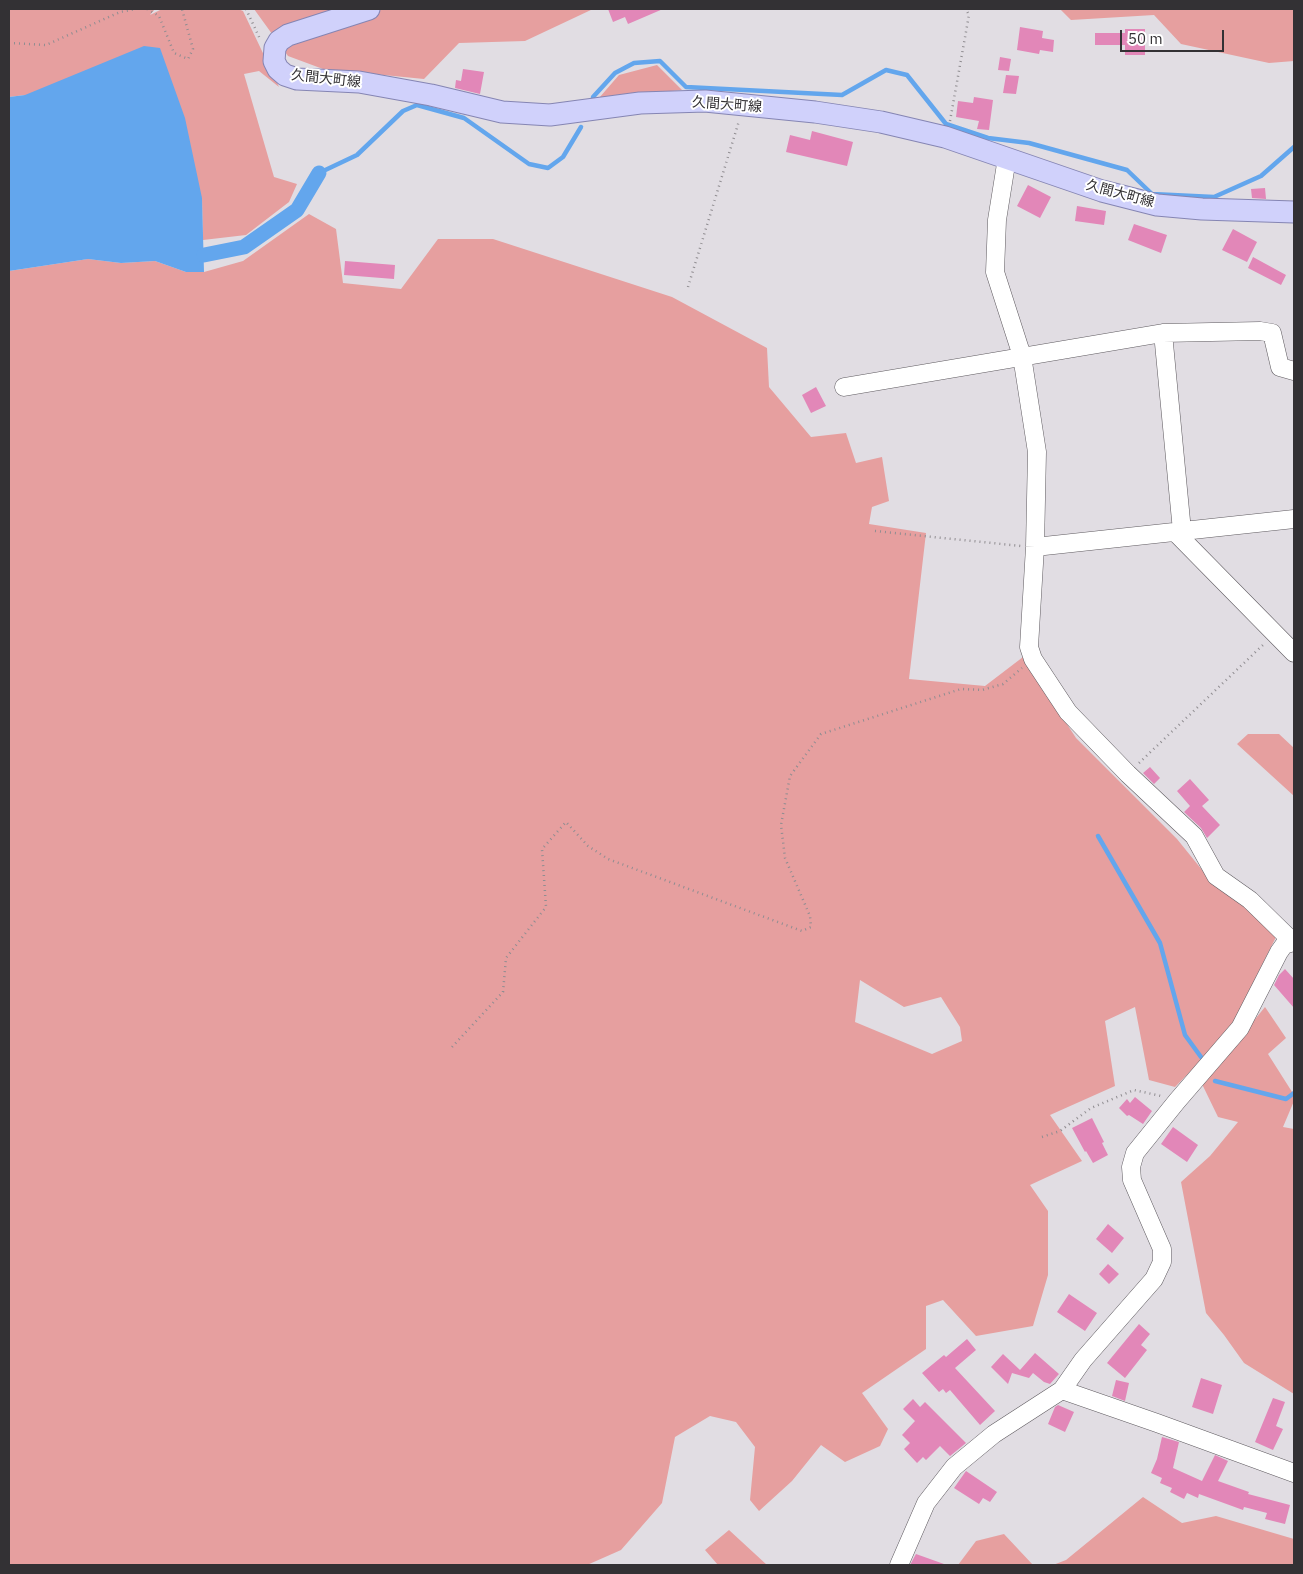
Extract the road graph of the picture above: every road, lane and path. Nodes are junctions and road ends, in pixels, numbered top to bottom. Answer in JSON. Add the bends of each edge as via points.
{"nodes":[{"id":1,"x":136,"y":9,"type":"edge"},
{"id":2,"x":147,"y":9,"type":"edge"},
{"id":3,"x":182,"y":9,"type":"edge"},
{"id":4,"x":246,"y":9,"type":"edge"},
{"id":5,"x":369,"y":9,"type":"edge"},
{"id":6,"x":966,"y":9,"type":"edge"},
{"id":7,"x":9,"y":43,"type":"edge"},
{"id":8,"x":274,"y":61,"type":"junction"},
{"id":9,"x":744,"y":105,"type":"junction"},
{"id":10,"x":951,"y":117,"type":"dead end"},
{"id":11,"x":1006,"y":158,"type":"junction"},
{"id":12,"x":1294,"y":212,"type":"edge"},
{"id":13,"x":688,"y":287,"type":"dead end"},
{"id":14,"x":1163,"y":333,"type":"junction"},
{"id":15,"x":1022,"y":356,"type":"junction"},
{"id":16,"x":1294,"y":371,"type":"edge"},
{"id":17,"x":844,"y":386,"type":"dead end"},
{"id":18,"x":1294,"y":519,"type":"edge"},
{"id":19,"x":875,"y":531,"type":"dead end"},
{"id":20,"x":1178,"y":532,"type":"junction"},
{"id":21,"x":1035,"y":547,"type":"junction"},
{"id":22,"x":1276,"y":634,"type":"junction"},
{"id":23,"x":1294,"y":652,"type":"edge"},
{"id":24,"x":1033,"y":660,"type":"junction"},
{"id":25,"x":1128,"y":774,"type":"junction"},
{"id":26,"x":1294,"y":942,"type":"edge"},
{"id":27,"x":452,"y":1047,"type":"dead end"},
{"id":28,"x":1177,"y":1101,"type":"junction"},
{"id":29,"x":1042,"y":1138,"type":"dead end"},
{"id":30,"x":1062,"y":1390,"type":"junction"},
{"id":31,"x":1294,"y":1473,"type":"edge"},
{"id":32,"x":899,"y":1565,"type":"edge"}],
"edges":[{"from":1,"to":7,"type":"path","via":[[120,12],[46,45]]},
{"from":2,"to":3,"type":"path","via":[[159,16],[174,53],[188,59],[193,50]]},
{"from":4,"to":8,"type":"path","via":[[266,53]]},
{"from":5,"to":8,"type":"main road","name":"久間大町線","via":[[288,35],[279,40]]},
{"from":6,"to":10,"type":"path","via":[[969,15]]},
{"from":8,"to":9,"type":"main road","name":"久間大町線","via":[[278,70],[297,79],[359,82],[502,112],[550,115],[640,104],[705,101]]},
{"from":9,"to":11,"type":"main road","name":"久間大町線","via":[[881,122],[945,137]]},
{"from":9,"to":13,"type":"path"},
{"from":11,"to":12,"type":"main road","name":"久間大町線","via":[[1102,192],[1158,205]]},
{"from":11,"to":15,"type":"street","via":[[997,220],[995,272]]},
{"from":14,"to":15,"type":"street"},
{"from":14,"to":16,"type":"street","via":[[1272,333],[1280,367]]},
{"from":14,"to":20,"type":"street"},
{"from":15,"to":17,"type":"street"},
{"from":15,"to":21,"type":"street","via":[[1037,452]]},
{"from":18,"to":20,"type":"street"},
{"from":19,"to":21,"type":"path"},
{"from":20,"to":21,"type":"street"},
{"from":20,"to":22,"type":"street"},
{"from":21,"to":24,"type":"street","via":[[1029,648]]},
{"from":22,"to":23,"type":"street"},
{"from":22,"to":25,"type":"path"},
{"from":24,"to":25,"type":"street","via":[[1068,712]]},
{"from":24,"to":27,"type":"path","via":[[1002,684],[982,690],[961,689],[821,734],[790,776],[781,825],[785,858],[810,916],[811,927],[802,931],[608,859],[588,846],[566,822],[542,849],[546,907],[506,958],[503,992]]},
{"from":25,"to":26,"type":"street","via":[[1194,836],[1216,876],[1250,900]]},
{"from":26,"to":28,"type":"street","via":[[1284,945],[1279,952],[1240,1028]]},
{"from":28,"to":29,"type":"path","via":[[1134,1090],[1091,1108],[1060,1131]]},
{"from":28,"to":30,"type":"street","via":[[1136,1153],[1131,1167],[1132,1180],[1162,1250],[1162,1262],[1154,1279],[1083,1360]]},
{"from":30,"to":31,"type":"street"},
{"from":30,"to":32,"type":"street","via":[[994,1434],[954,1467],[926,1503]]}]}
